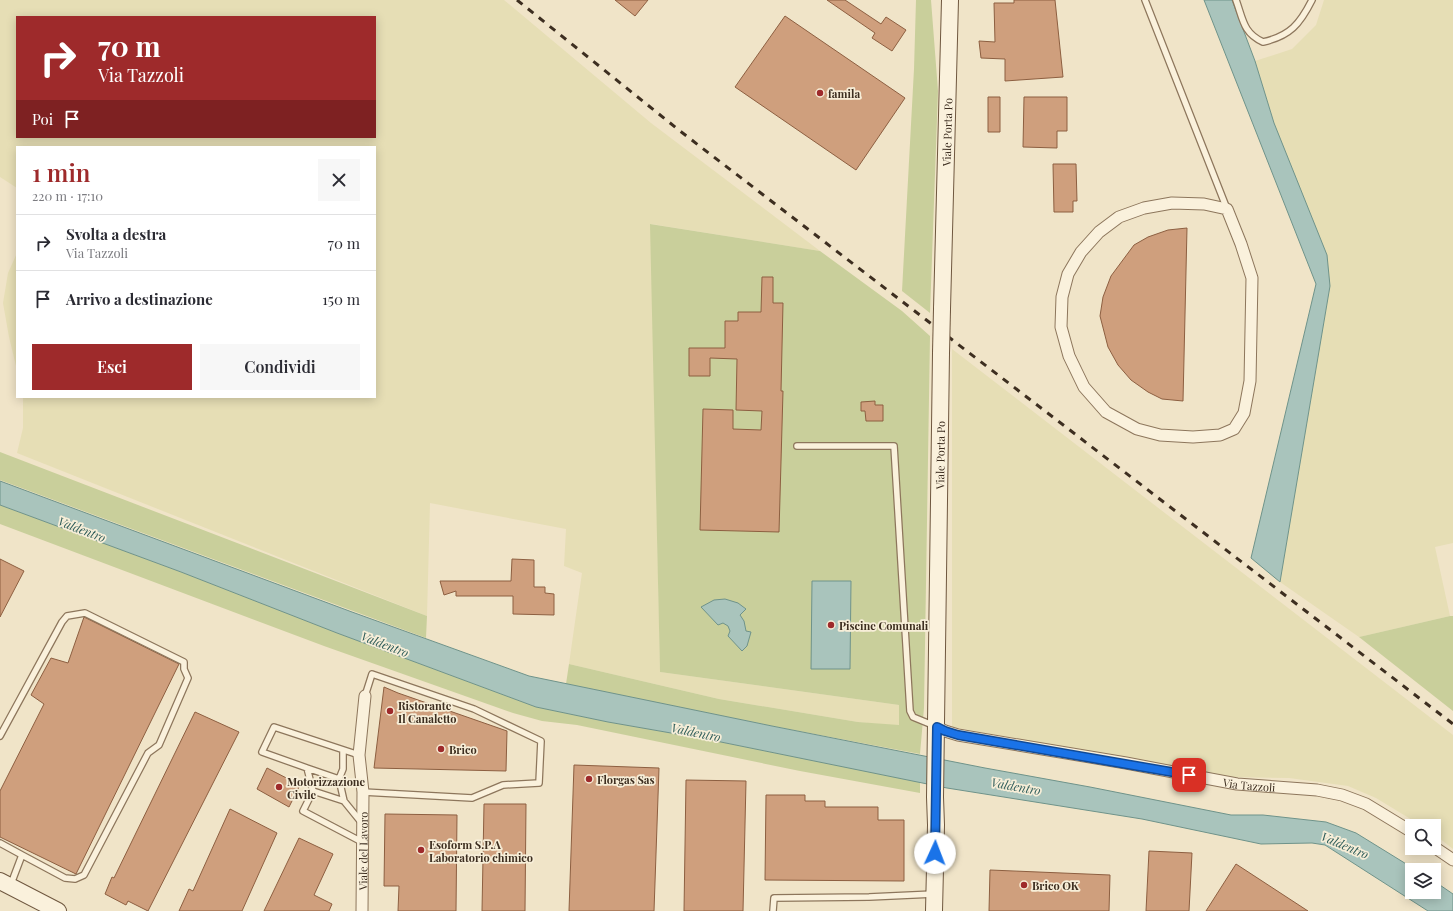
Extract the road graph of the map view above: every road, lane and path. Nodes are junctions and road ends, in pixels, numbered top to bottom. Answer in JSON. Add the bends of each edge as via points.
{"nodes":[{"id":1,"x":1145,"y":0,"type":"edge"},
{"id":2,"x":1236,"y":0,"type":"edge"},
{"id":3,"x":1312,"y":0,"type":"edge"},
{"id":4,"x":948,"y":5,"type":"edge"},
{"id":5,"x":1228,"y":209,"type":"junction"},
{"id":6,"x":797,"y":446,"type":"dead end"},
{"id":7,"x":365,"y":696,"type":"joint"},
{"id":8,"x":937,"y":727,"type":"junction"},
{"id":9,"x":0,"y":736,"type":"edge"},
{"id":10,"x":343,"y":750,"type":"junction"},
{"id":11,"x":359,"y":754,"type":"junction"},
{"id":12,"x":307,"y":768,"type":"junction"},
{"id":13,"x":339,"y":779,"type":"junction"},
{"id":14,"x":313,"y":791,"type":"junction"},
{"id":15,"x":363,"y":792,"type":"junction"},
{"id":16,"x":344,"y":801,"type":"junction"},
{"id":17,"x":363,"y":824,"type":"junction"},
{"id":18,"x":1405,"y":828,"type":"edge"},
{"id":19,"x":362,"y":842,"type":"junction"},
{"id":20,"x":0,"y":843,"type":"edge"},
{"id":21,"x":1441,"y":852,"type":"edge"},
{"id":22,"x":22,"y":855,"type":"junction"},
{"id":23,"x":1453,"y":860,"type":"edge"},
{"id":24,"x":5,"y":884,"type":"edge"},
{"id":25,"x":934,"y":894,"type":"junction"},
{"id":26,"x":58,"y":911,"type":"edge"},
{"id":27,"x":362,"y":911,"type":"edge"},
{"id":28,"x":773,"y":911,"type":"edge"},
{"id":29,"x":934,"y":911,"type":"edge"}],
"edges":[{"from":1,"to":5,"type":"lane"},
{"from":2,"to":3,"type":"lane","via":[[1247,29],[1253,38],[1263,42],[1284,35],[1295,26]]},
{"from":4,"to":8,"type":"main road","name":"Viale Porta Po","bridge":true},
{"from":5,"to":5,"type":"street","via":[[1252,278],[1250,381],[1244,413],[1234,429],[1220,435],[1193,437],[1137,429],[1106,412],[1084,387],[1069,356],[1061,327],[1062,297],[1068,274],[1081,252],[1099,232],[1119,217],[1144,208],[1172,203],[1204,204]]},
{"from":6,"to":8,"type":"lane","via":[[894,446],[910,711],[913,716]]},
{"from":7,"to":11,"type":"street","name":"Viale del Lavoro"},
{"from":7,"to":15,"type":"lane","via":[[372,674],[474,709],[541,741],[539,783],[502,785],[472,798]]},
{"from":8,"to":18,"type":"street","name":"Via Tazzoli","via":[[958,735],[1237,784],[1317,790],[1342,795],[1366,804]]},
{"from":8,"to":25,"type":"main road","name":"Viale Porta Po"},
{"from":9,"to":22,"type":"lane","via":[[67,616],[85,613],[184,662],[188,678],[159,744],[148,753],[84,875],[75,879],[65,878]]},
{"from":10,"to":11,"type":"lane"},
{"from":10,"to":12,"type":"lane","via":[[274,727],[262,752]]},
{"from":10,"to":13,"type":"lane","via":[[343,769]]},
{"from":11,"to":15,"type":"street","name":"Viale del Lavoro"},
{"from":12,"to":13,"type":"lane"},
{"from":12,"to":14,"type":"lane"},
{"from":13,"to":16,"type":"lane"},
{"from":14,"to":16,"type":"lane"},
{"from":14,"to":19,"type":"lane","via":[[303,811]]},
{"from":15,"to":17,"type":"street","name":"Viale del Lavoro"},
{"from":16,"to":17,"type":"lane"},
{"from":17,"to":19,"type":"street","name":"Viale del Lavoro"},
{"from":19,"to":27,"type":"street","name":"Viale del Lavoro"},
{"from":20,"to":22,"type":"lane"},
{"from":21,"to":23,"type":"street"},
{"from":22,"to":24,"type":"lane"},
{"from":24,"to":26,"type":"main road"},
{"from":25,"to":28,"type":"lane","via":[[774,898]]},
{"from":25,"to":29,"type":"main road","name":"Viale Porta Po"}]}
